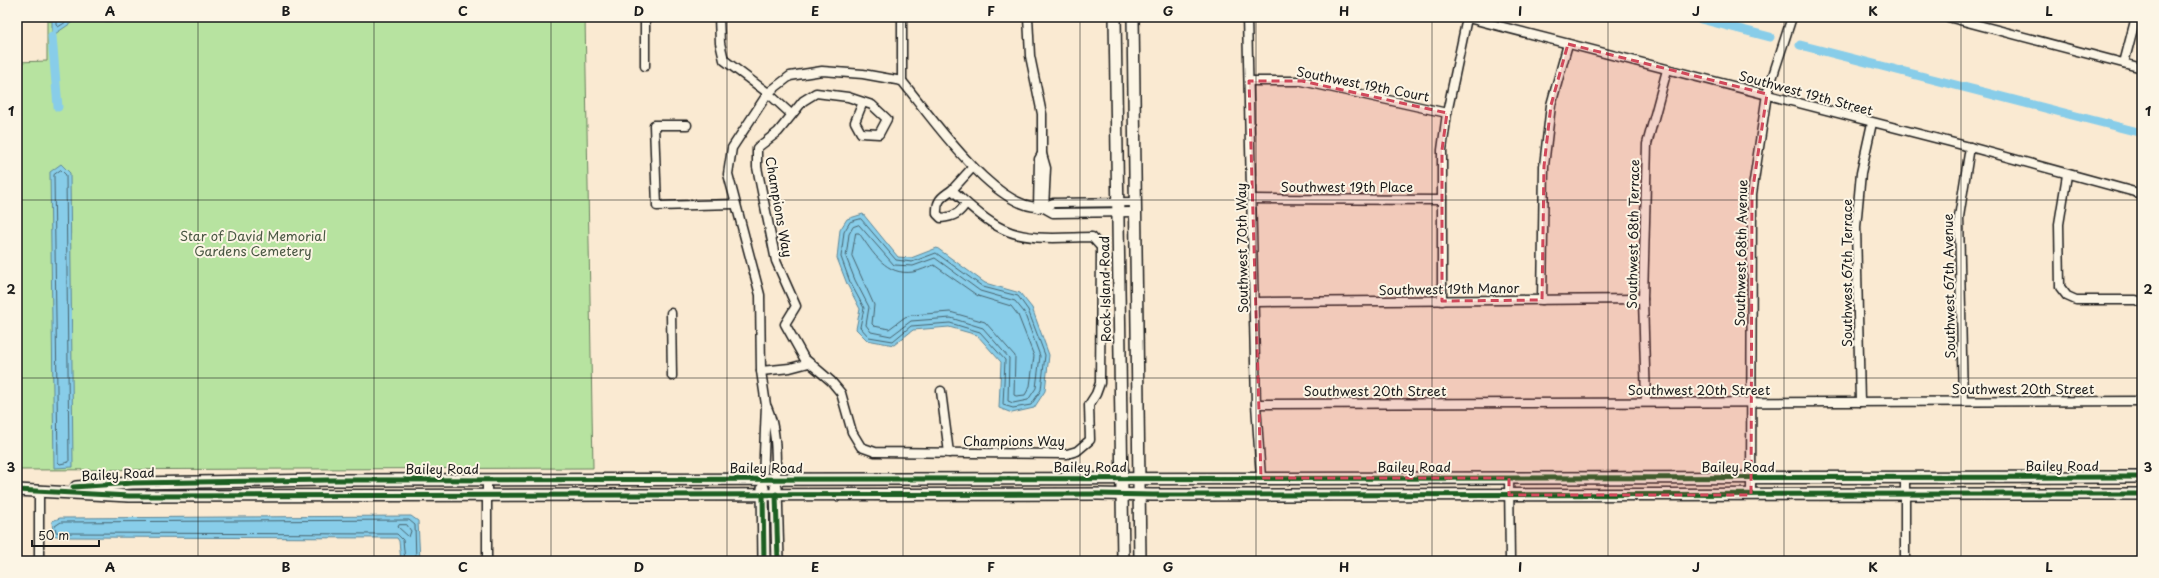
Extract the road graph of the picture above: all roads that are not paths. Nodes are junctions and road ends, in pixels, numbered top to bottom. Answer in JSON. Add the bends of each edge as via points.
{"nodes":[{"id":1,"x":645,"y":17,"type":"edge"},
{"id":2,"x":719,"y":17,"type":"edge"},
{"id":3,"x":902,"y":17,"type":"edge"},
{"id":4,"x":1028,"y":17,"type":"edge"},
{"id":5,"x":1115,"y":17,"type":"edge"},
{"id":6,"x":1133,"y":17,"type":"edge"},
{"id":7,"x":1248,"y":17,"type":"edge"},
{"id":8,"x":1465,"y":17,"type":"edge"},
{"id":9,"x":1792,"y":17,"type":"edge"},
{"id":10,"x":1948,"y":17,"type":"edge"},
{"id":11,"x":2136,"y":17,"type":"edge"},
{"id":12,"x":1568,"y":44,"type":"junction"},
{"id":13,"x":2124,"y":64,"type":"junction"},
{"id":14,"x":645,"y":66,"type":"dead end"},
{"id":15,"x":2142,"y":68,"type":"edge"},
{"id":16,"x":1666,"y":70,"type":"junction"},
{"id":17,"x":902,"y":81,"type":"junction"},
{"id":18,"x":1249,"y":81,"type":"junction"},
{"id":19,"x":768,"y":93,"type":"junction"},
{"id":20,"x":1767,"y":94,"type":"junction"},
{"id":21,"x":862,"y":102,"type":"dead end"},
{"id":22,"x":1447,"y":113,"type":"junction"},
{"id":23,"x":791,"y":114,"type":"junction"},
{"id":24,"x":1872,"y":123,"type":"junction"},
{"id":25,"x":687,"y":125,"type":"dead end"},
{"id":26,"x":1970,"y":147,"type":"junction"},
{"id":27,"x":972,"y":168,"type":"junction"},
{"id":28,"x":2067,"y":175,"type":"junction"},
{"id":29,"x":952,"y":190,"type":"junction"},
{"id":30,"x":2142,"y":194,"type":"edge"},
{"id":31,"x":1253,"y":199,"type":"junction"},
{"id":32,"x":1441,"y":200,"type":"junction"},
{"id":33,"x":966,"y":203,"type":"junction"},
{"id":34,"x":734,"y":204,"type":"junction"},
{"id":35,"x":1118,"y":207,"type":"junction"},
{"id":36,"x":1136,"y":207,"type":"junction"},
{"id":37,"x":1041,"y":208,"type":"junction"},
{"id":38,"x":1643,"y":299,"type":"junction"},
{"id":39,"x":1542,"y":300,"type":"junction"},
{"id":40,"x":1442,"y":301,"type":"junction"},
{"id":41,"x":1255,"y":302,"type":"junction"},
{"id":42,"x":2142,"y":303,"type":"edge"},
{"id":43,"x":671,"y":313,"type":"dead end"},
{"id":44,"x":809,"y":363,"type":"junction"},
{"id":45,"x":761,"y":370,"type":"junction"},
{"id":46,"x":672,"y":376,"type":"dead end"},
{"id":47,"x":941,"y":391,"type":"dead end"},
{"id":48,"x":1963,"y":401,"type":"junction"},
{"id":49,"x":2142,"y":401,"type":"edge"},
{"id":50,"x":1646,"y":402,"type":"junction"},
{"id":51,"x":1750,"y":402,"type":"junction"},
{"id":52,"x":1860,"y":402,"type":"junction"},
{"id":53,"x":1256,"y":404,"type":"junction"},
{"id":54,"x":766,"y":405,"type":"junction"},
{"id":55,"x":949,"y":453,"type":"junction"},
{"id":56,"x":2142,"y":477,"type":"edge"},
{"id":57,"x":1122,"y":478,"type":"junction"},
{"id":58,"x":1138,"y":478,"type":"junction"},
{"id":59,"x":1261,"y":478,"type":"junction"},
{"id":60,"x":1509,"y":478,"type":"junction"},
{"id":61,"x":1751,"y":478,"type":"junction"},
{"id":62,"x":1905,"y":478,"type":"junction"},
{"id":63,"x":763,"y":479,"type":"junction"},
{"id":64,"x":776,"y":479,"type":"junction"},
{"id":65,"x":487,"y":480,"type":"junction"},
{"id":66,"x":17,"y":490,"type":"edge"},
{"id":67,"x":39,"y":490,"type":"junction"},
{"id":68,"x":763,"y":494,"type":"junction"},
{"id":69,"x":776,"y":494,"type":"junction"},
{"id":70,"x":1122,"y":494,"type":"junction"},
{"id":71,"x":2142,"y":494,"type":"edge"},
{"id":72,"x":487,"y":495,"type":"junction"},
{"id":73,"x":1139,"y":495,"type":"junction"},
{"id":74,"x":1509,"y":495,"type":"junction"},
{"id":75,"x":1751,"y":495,"type":"junction"},
{"id":76,"x":1905,"y":495,"type":"junction"},
{"id":77,"x":39,"y":561,"type":"edge"},
{"id":78,"x":487,"y":561,"type":"edge"},
{"id":79,"x":764,"y":561,"type":"edge"},
{"id":80,"x":778,"y":561,"type":"edge"},
{"id":81,"x":1123,"y":561,"type":"edge"},
{"id":82,"x":1140,"y":561,"type":"edge"},
{"id":83,"x":1510,"y":561,"type":"edge"},
{"id":84,"x":1905,"y":561,"type":"edge"}],
"edges":[{"from":1,"to":14,"type":"street"},
{"from":2,"to":19,"type":"street","via":[[720,43],[724,60]]},
{"from":3,"to":17,"type":"street"},
{"from":4,"to":37,"type":"street","via":[[1030,56],[1042,114],[1042,154],[1046,168]]},
{"from":5,"to":35,"type":"street","name":"Rock Island Road"},
{"from":6,"to":36,"type":"street"},
{"from":7,"to":18,"type":"street","name":"Southwest 70th Way"},
{"from":8,"to":12,"type":"street","name":"Southwest 19th Street"},
{"from":8,"to":22,"type":"street"},
{"from":9,"to":20,"type":"street","name":"Southwest 68th Avenue"},
{"from":10,"to":13,"type":"street"},
{"from":11,"to":13,"type":"street"},
{"from":12,"to":16,"type":"street","name":"Southwest 19th Street"},
{"from":12,"to":39,"type":"street","via":[[1551,105],[1544,166]]},
{"from":13,"to":15,"type":"street"},
{"from":16,"to":20,"type":"street","name":"Southwest 19th Street"},
{"from":16,"to":38,"type":"street","name":"Southwest 68th Terrace","via":[[1647,144]]},
{"from":17,"to":19,"type":"street","via":[[822,71],[790,76]]},
{"from":17,"to":27,"type":"street"},
{"from":18,"to":22,"type":"street","name":"Southwest 19th Court","via":[[1302,81]]},
{"from":18,"to":31,"type":"street","name":"Southwest 70th Way"},
{"from":19,"to":23,"type":"street"},
{"from":19,"to":34,"type":"street","via":[[732,148],[728,174]]},
{"from":20,"to":24,"type":"street","name":"Southwest 19th Street"},
{"from":20,"to":51,"type":"street","name":"Southwest 68th Avenue","via":[[1752,194]]},
{"from":21,"to":23,"type":"street","name":"Champions Way","via":[[848,97],[816,93]]},
{"from":22,"to":32,"type":"street","via":[[1442,150]]},
{"from":23,"to":44,"type":"street","name":"Champions Way","via":[[778,132],[757,148],[757,167],[776,261],[796,306],[785,324]]},
{"from":24,"to":26,"type":"street","name":"Southwest 19th Street"},
{"from":24,"to":52,"type":"street","name":"Southwest 67th Terrace","via":[[1861,173],[1856,227]]},
{"from":25,"to":34,"type":"street","via":[[654,125],[657,206]]},
{"from":26,"to":28,"type":"street","name":"Southwest 19th Street"},
{"from":26,"to":48,"type":"street","name":"Southwest 67th Avenue","via":[[1959,217]]},
{"from":27,"to":29,"type":"street"},
{"from":27,"to":37,"type":"street","via":[[1008,198]]},
{"from":28,"to":30,"type":"street","name":"Southwest 19th Street"},
{"from":28,"to":42,"type":"street","via":[[2060,224],[2060,287],[2067,296],[2076,300],[2136,300]]},
{"from":29,"to":33,"type":"street","name":"Champions Way"},
{"from":29,"to":33,"type":"street","via":[[942,196],[936,205],[937,214],[941,218],[961,212]]},
{"from":31,"to":32,"type":"street","name":"Southwest 19th Place"},
{"from":31,"to":41,"type":"street","name":"Southwest 70th Way"},
{"from":32,"to":40,"type":"street"},
{"from":33,"to":55,"type":"street","name":"Champions Way","via":[[1005,230],[1029,236],[1092,236],[1101,247],[1100,383],[1089,405],[1090,440],[1077,451],[1067,454]]},
{"from":34,"to":45,"type":"street","via":[[744,228],[760,296]]},
{"from":35,"to":36,"type":"street"},
{"from":35,"to":37,"type":"street","via":[[1053,213]]},
{"from":35,"to":57,"type":"street","name":"Rock Island Road"},
{"from":36,"to":58,"type":"street"},
{"from":38,"to":39,"type":"street","name":"Southwest 19th Manor"},
{"from":38,"to":50,"type":"street","name":"Southwest 68th Terrace"},
{"from":39,"to":40,"type":"street","name":"Southwest 19th Manor"},
{"from":40,"to":41,"type":"street","name":"Southwest 19th Manor"},
{"from":41,"to":53,"type":"street","name":"Southwest 70th Way"},
{"from":43,"to":46,"type":"street"},
{"from":44,"to":45,"type":"street","via":[[790,368]]},
{"from":44,"to":55,"type":"street","name":"Champions Way","via":[[840,393],[852,432],[861,447],[875,452]]},
{"from":45,"to":54,"type":"street"},
{"from":47,"to":55,"type":"street","name":"Champions Way"},
{"from":48,"to":49,"type":"street","name":"Southwest 20th Street"},
{"from":48,"to":52,"type":"street","name":"Southwest 20th Street"},
{"from":50,"to":51,"type":"street","name":"Southwest 20th Street"},
{"from":50,"to":53,"type":"street","name":"Southwest 20th Street"},
{"from":51,"to":52,"type":"street","name":"Southwest 20th Street"},
{"from":51,"to":61,"type":"street","name":"Southwest 68th Avenue"},
{"from":53,"to":59,"type":"street","name":"Southwest 70th Way"},
{"from":54,"to":63,"type":"street"},
{"from":54,"to":64,"type":"street","via":[[772,417]]},
{"from":56,"to":62,"type":"street","name":"Bailey Road"},
{"from":57,"to":58,"type":"street","name":"Bailey Road"},
{"from":57,"to":64,"type":"street","name":"Bailey Road"},
{"from":57,"to":70,"type":"street","name":"Rock Island Road"},
{"from":58,"to":59,"type":"street","name":"Bailey Road"},
{"from":58,"to":73,"type":"street"},
{"from":59,"to":60,"type":"street","name":"Bailey Road"},
{"from":60,"to":61,"type":"street","name":"Bailey Road"},
{"from":60,"to":74,"type":"street"},
{"from":61,"to":62,"type":"street","name":"Bailey Road"},
{"from":61,"to":75,"type":"street","name":"Southwest 68th Avenue"},
{"from":62,"to":76,"type":"street"},
{"from":63,"to":64,"type":"street","name":"Bailey Road"},
{"from":63,"to":65,"type":"street","name":"Bailey Road"},
{"from":63,"to":68,"type":"street"},
{"from":64,"to":69,"type":"street"},
{"from":65,"to":67,"type":"street","name":"Bailey Road","via":[[132,482]]},
{"from":65,"to":72,"type":"street"},
{"from":66,"to":67,"type":"street","name":"Bailey Road"},
{"from":67,"to":72,"type":"street","name":"Bailey Road","via":[[129,496]]},
{"from":67,"to":77,"type":"street"},
{"from":68,"to":69,"type":"street","name":"Bailey Road"},
{"from":68,"to":72,"type":"street","name":"Bailey Road"},
{"from":68,"to":79,"type":"street"},
{"from":69,"to":70,"type":"street","name":"Bailey Road"},
{"from":69,"to":80,"type":"street"},
{"from":70,"to":73,"type":"street","name":"Bailey Road"},
{"from":70,"to":81,"type":"street","name":"Rock Island Road"},
{"from":71,"to":76,"type":"street","name":"Bailey Road"},
{"from":72,"to":78,"type":"street"},
{"from":73,"to":74,"type":"street","name":"Bailey Road"},
{"from":73,"to":82,"type":"street"},
{"from":74,"to":75,"type":"street","name":"Bailey Road"},
{"from":74,"to":83,"type":"street"},
{"from":75,"to":76,"type":"street","name":"Bailey Road"},
{"from":76,"to":84,"type":"street"}]}
